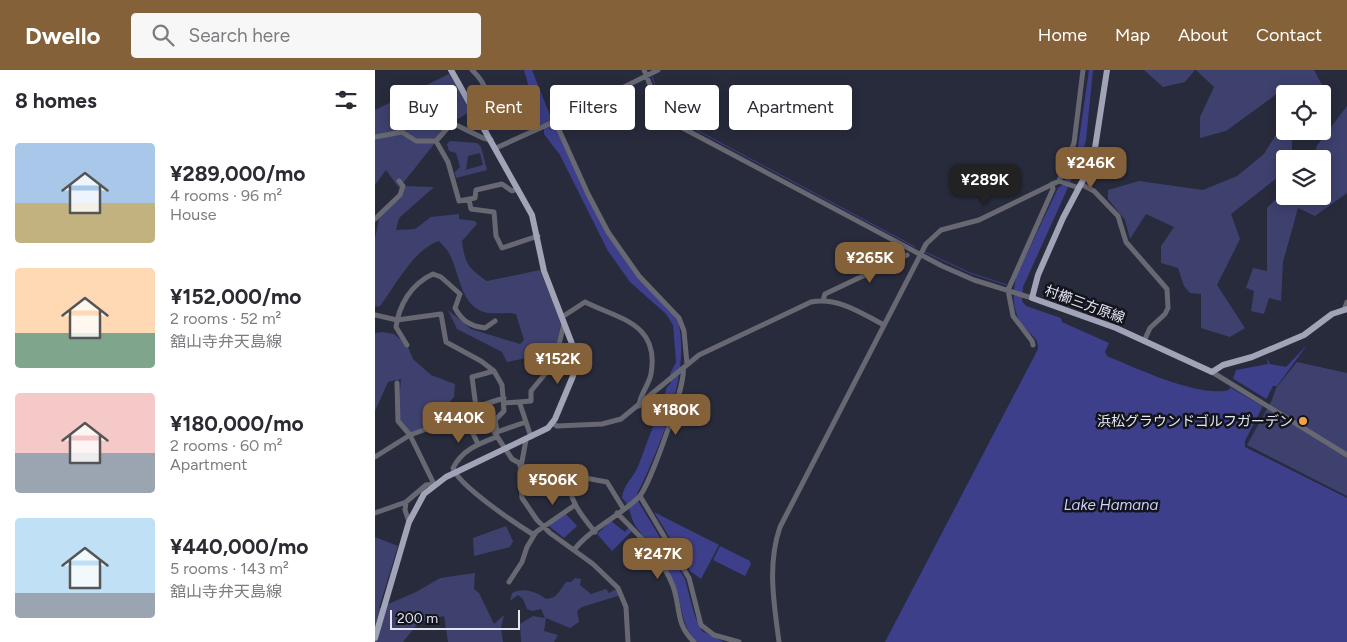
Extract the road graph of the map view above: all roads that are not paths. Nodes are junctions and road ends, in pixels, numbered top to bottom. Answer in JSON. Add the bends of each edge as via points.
{"nodes":[{"id":1,"x":451,"y":70,"type":"edge"},
{"id":2,"x":472,"y":70,"type":"edge"},
{"id":3,"x":657,"y":70,"type":"edge"},
{"id":4,"x":1083,"y":70,"type":"edge"},
{"id":5,"x":1107,"y":70,"type":"edge"},
{"id":6,"x":645,"y":73,"type":"edge"},
{"id":7,"x":486,"y":85,"type":"edge"},
{"id":8,"x":622,"y":85,"type":"edge"},
{"id":9,"x":467,"y":97,"type":"edge"},
{"id":10,"x":550,"y":123,"type":"edge"},
{"id":11,"x":486,"y":130,"type":"edge"},
{"id":12,"x":557,"y":130,"type":"edge"},
{"id":13,"x":375,"y":137,"type":"edge"},
{"id":14,"x":491,"y":140,"type":"junction"},
{"id":15,"x":435,"y":141,"type":"junction"},
{"id":16,"x":496,"y":148,"type":"junction"},
{"id":17,"x":399,"y":181,"type":"dead end"},
{"id":18,"x":1061,"y":181,"type":"junction"},
{"id":19,"x":1052,"y":184,"type":"junction"},
{"id":20,"x":1078,"y":186,"type":"junction"},
{"id":21,"x":518,"y":189,"type":"junction"},
{"id":22,"x":469,"y":200,"type":"junction"},
{"id":23,"x":375,"y":219,"type":"edge"},
{"id":24,"x":537,"y":236,"type":"junction"},
{"id":25,"x":920,"y":254,"type":"junction"},
{"id":26,"x":907,"y":255,"type":"dead end"},
{"id":27,"x":1009,"y":291,"type":"junction"},
{"id":28,"x":1032,"y":298,"type":"junction"},
{"id":29,"x":823,"y":300,"type":"junction"},
{"id":30,"x":1347,"y":302,"type":"edge"},
{"id":31,"x":1345,"y":309,"type":"edge"},
{"id":32,"x":375,"y":315,"type":"edge"},
{"id":33,"x":397,"y":320,"type":"junction"},
{"id":34,"x":495,"y":320,"type":"dead end"},
{"id":35,"x":563,"y":320,"type":"junction"},
{"id":36,"x":884,"y":325,"type":"junction"},
{"id":37,"x":1144,"y":341,"type":"junction"},
{"id":38,"x":407,"y":345,"type":"dead end"},
{"id":39,"x":1033,"y":346,"type":"dead end"},
{"id":40,"x":684,"y":367,"type":"junction"},
{"id":41,"x":494,"y":371,"type":"junction"},
{"id":42,"x":1212,"y":372,"type":"junction"},
{"id":43,"x":397,"y":383,"type":"dead end"},
{"id":44,"x":504,"y":401,"type":"junction"},
{"id":45,"x":520,"y":404,"type":"junction"},
{"id":46,"x":477,"y":406,"type":"junction"},
{"id":47,"x":639,"y":406,"type":"junction"},
{"id":48,"x":463,"y":413,"type":"junction"},
{"id":49,"x":526,"y":422,"type":"junction"},
{"id":50,"x":552,"y":424,"type":"junction"},
{"id":51,"x":410,"y":435,"type":"junction"},
{"id":52,"x":496,"y":435,"type":"junction"},
{"id":53,"x":529,"y":438,"type":"junction"},
{"id":54,"x":478,"y":444,"type":"junction"},
{"id":55,"x":505,"y":450,"type":"junction"},
{"id":56,"x":1347,"y":455,"type":"edge"},
{"id":57,"x":375,"y":457,"type":"edge"},
{"id":58,"x":520,"y":465,"type":"junction"},
{"id":59,"x":455,"y":473,"type":"junction"},
{"id":60,"x":568,"y":474,"type":"junction"},
{"id":61,"x":435,"y":484,"type":"junction"},
{"id":62,"x":639,"y":496,"type":"junction"},
{"id":63,"x":406,"y":502,"type":"junction"},
{"id":64,"x":575,"y":505,"type":"junction"},
{"id":65,"x":624,"y":508,"type":"junction"},
{"id":66,"x":375,"y":513,"type":"edge"},
{"id":67,"x":617,"y":513,"type":"junction"},
{"id":68,"x":409,"y":522,"type":"junction"},
{"id":69,"x":543,"y":526,"type":"junction"},
{"id":70,"x":595,"y":532,"type":"junction"},
{"id":71,"x":534,"y":535,"type":"junction"},
{"id":72,"x":574,"y":550,"type":"junction"},
{"id":73,"x":509,"y":582,"type":"dead end"},
{"id":74,"x":375,"y":638,"type":"edge"},
{"id":75,"x":628,"y":642,"type":"edge"},
{"id":76,"x":694,"y":642,"type":"edge"},
{"id":77,"x":739,"y":642,"type":"edge"},
{"id":78,"x":779,"y":642,"type":"edge"}],
"edges":[{"from":1,"to":9,"type":"main road"},
{"from":2,"to":7,"type":"street"},
{"from":3,"to":6,"type":"street"},
{"from":4,"to":18,"type":"street","via":[[1074,143]]},
{"from":5,"to":20,"type":"main road","name":"村櫛三方原線","via":[[1096,153]]},
{"from":6,"to":8,"type":"street"},
{"from":6,"to":25,"type":"street","via":[[659,107],[672,122]]},
{"from":10,"to":16,"type":"street"},
{"from":11,"to":14,"type":"main road"},
{"from":12,"to":40,"type":"street","via":[[608,232],[639,276],[679,318],[684,331]]},
{"from":13,"to":15,"type":"street","via":[[402,132],[416,141]]},
{"from":14,"to":15,"type":"street","via":[[451,123]]},
{"from":14,"to":16,"type":"main road"},
{"from":15,"to":22,"type":"street","via":[[448,162],[457,199]]},
{"from":16,"to":21,"type":"main road"},
{"from":17,"to":23,"type":"street","via":[[403,186],[399,195]]},
{"from":18,"to":19,"type":"street"},
{"from":18,"to":20,"type":"street"},
{"from":19,"to":25,"type":"street","via":[[979,220],[941,230]]},
{"from":19,"to":27,"type":"street","via":[[1053,189]]},
{"from":20,"to":28,"type":"main road","name":"村櫛三方原線","via":[[1040,270]]},
{"from":20,"to":37,"type":"street","via":[[1094,191],[1118,216],[1126,242],[1167,290],[1169,297],[1165,314]]},
{"from":21,"to":22,"type":"street","via":[[512,191],[502,184],[476,190],[475,198]]},
{"from":21,"to":24,"type":"main road","via":[[532,215]]},
{"from":22,"to":24,"type":"street","via":[[471,210],[494,212],[496,236],[502,248]]},
{"from":24,"to":35,"type":"main road","via":[[544,271]]},
{"from":25,"to":27,"type":"street","via":[[958,273]]},
{"from":25,"to":36,"type":"street"},
{"from":26,"to":29,"type":"street","via":[[825,294]]},
{"from":27,"to":28,"type":"street"},
{"from":27,"to":39,"type":"street","via":[[1013,316]]},
{"from":28,"to":37,"type":"main road","name":"村櫛三方原線","via":[[1082,314]]},
{"from":29,"to":36,"type":"street","via":[[839,303]]},
{"from":29,"to":40,"type":"street","via":[[797,308],[703,352]]},
{"from":30,"to":31,"type":"street"},
{"from":31,"to":42,"type":"main road","via":[[1332,314],[1304,335]]},
{"from":32,"to":33,"type":"street"},
{"from":33,"to":34,"type":"street","via":[[403,300],[433,274],[461,294],[455,308],[461,318],[472,326],[485,328]]},
{"from":33,"to":38,"type":"street","via":[[396,327]]},
{"from":33,"to":41,"type":"street","via":[[441,314],[446,342]]},
{"from":35,"to":45,"type":"street","via":[[555,362],[545,378],[533,387],[531,401]]},
{"from":35,"to":47,"type":"street","via":[[585,302],[629,320],[643,334],[649,343],[653,366]]},
{"from":35,"to":50,"type":"main road","via":[[574,349],[576,366]]},
{"from":36,"to":78,"type":"street","via":[[778,533],[772,578]]},
{"from":37,"to":42,"type":"main road","name":"村櫛三方原線"},
{"from":40,"to":47,"type":"street"},
{"from":40,"to":62,"type":"street","via":[[684,378],[667,431]]},
{"from":41,"to":44,"type":"street","via":[[502,385]]},
{"from":41,"to":46,"type":"street","via":[[472,377]]},
{"from":42,"to":56,"type":"street"},
{"from":43,"to":51,"type":"street","via":[[399,421]]},
{"from":44,"to":45,"type":"street"},
{"from":44,"to":46,"type":"street"},
{"from":44,"to":52,"type":"street","via":[[504,410],[495,420]]},
{"from":45,"to":49,"type":"street"},
{"from":46,"to":48,"type":"street"},
{"from":46,"to":52,"type":"street"},
{"from":47,"to":50,"type":"street","via":[[612,422]]},
{"from":48,"to":51,"type":"street","via":[[451,415]]},
{"from":48,"to":54,"type":"street"},
{"from":49,"to":52,"type":"street"},
{"from":49,"to":53,"type":"street"},
{"from":50,"to":53,"type":"main road"},
{"from":51,"to":57,"type":"street"},
{"from":51,"to":61,"type":"street"},
{"from":52,"to":54,"type":"street"},
{"from":52,"to":55,"type":"street"},
{"from":53,"to":55,"type":"main road"},
{"from":53,"to":58,"type":"street"},
{"from":54,"to":59,"type":"street","via":[[458,459],[453,468]]},
{"from":55,"to":58,"type":"street"},
{"from":55,"to":59,"type":"main road"},
{"from":58,"to":60,"type":"street"},
{"from":58,"to":69,"type":"street","via":[[521,495]]},
{"from":59,"to":61,"type":"main road"},
{"from":59,"to":71,"type":"street","via":[[475,492]]},
{"from":60,"to":64,"type":"street"},
{"from":60,"to":65,"type":"street","via":[[607,482]]},
{"from":61,"to":63,"type":"street","via":[[421,488]]},
{"from":61,"to":68,"type":"main road","via":[[419,502]]},
{"from":62,"to":65,"type":"street"},
{"from":62,"to":77,"type":"street","via":[[689,578],[701,625],[716,636]]},
{"from":63,"to":66,"type":"street"},
{"from":63,"to":68,"type":"street"},
{"from":64,"to":69,"type":"street"},
{"from":64,"to":70,"type":"street"},
{"from":65,"to":67,"type":"street"},
{"from":67,"to":70,"type":"street"},
{"from":67,"to":76,"type":"street","via":[[651,549],[671,582],[683,629]]},
{"from":68,"to":74,"type":"main road"},
{"from":69,"to":71,"type":"street"},
{"from":69,"to":72,"type":"street"},
{"from":70,"to":72,"type":"street"},
{"from":71,"to":73,"type":"street"},
{"from":72,"to":75,"type":"street","via":[[620,591],[627,613]]}]}
